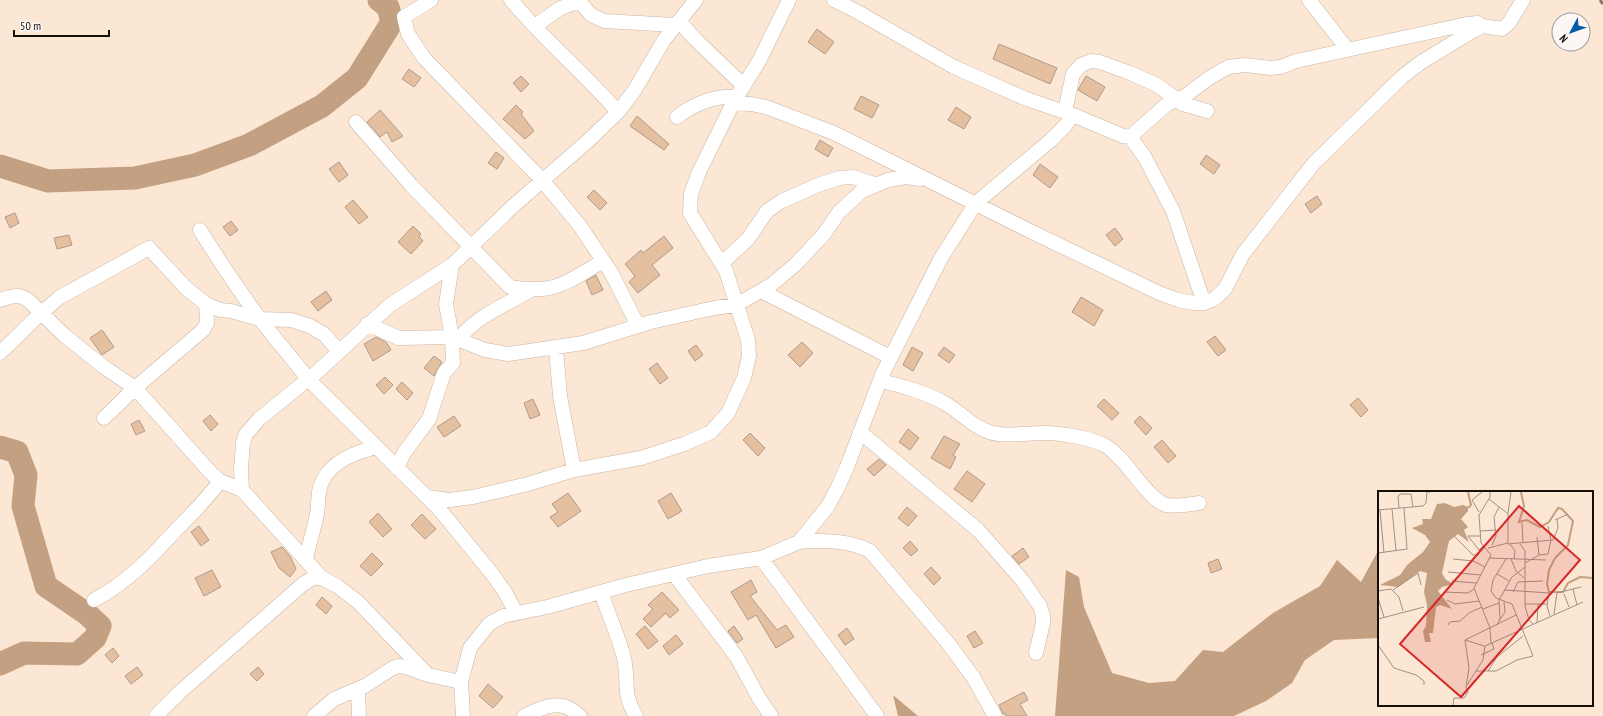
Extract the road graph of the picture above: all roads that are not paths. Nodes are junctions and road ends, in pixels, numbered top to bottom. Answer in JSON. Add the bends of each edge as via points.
{"nodes":[{"id":1,"x":431,"y":0,"type":"edge"},
{"id":2,"x":511,"y":0,"type":"edge"},
{"id":3,"x":579,"y":0,"type":"edge"},
{"id":4,"x":696,"y":0,"type":"edge"},
{"id":5,"x":789,"y":0,"type":"edge"},
{"id":6,"x":834,"y":0,"type":"edge"},
{"id":7,"x":1309,"y":0,"type":"edge"},
{"id":8,"x":1523,"y":0,"type":"edge"},
{"id":9,"x":677,"y":23,"type":"junction"},
{"id":10,"x":535,"y":26,"type":"junction"},
{"id":11,"x":1489,"y":26,"type":"junction"},
{"id":12,"x":1348,"y":50,"type":"junction"},
{"id":13,"x":738,"y":95,"type":"junction"},
{"id":14,"x":1176,"y":101,"type":"junction"},
{"id":15,"x":1207,"y":110,"type":"dead end"},
{"id":16,"x":618,"y":112,"type":"junction"},
{"id":17,"x":1069,"y":113,"type":"junction"},
{"id":18,"x":677,"y":117,"type":"dead end"},
{"id":19,"x":356,"y":122,"type":"dead end"},
{"id":20,"x":1130,"y":137,"type":"junction"},
{"id":21,"x":925,"y":179,"type":"junction"},
{"id":22,"x":543,"y":181,"type":"junction"},
{"id":23,"x":874,"y":184,"type":"junction"},
{"id":24,"x":976,"y":203,"type":"junction"},
{"id":25,"x":200,"y":230,"type":"dead end"},
{"id":26,"x":472,"y":245,"type":"junction"},
{"id":27,"x":604,"y":260,"type":"junction"},
{"id":28,"x":722,"y":263,"type":"junction"},
{"id":29,"x":452,"y":265,"type":"junction"},
{"id":30,"x":532,"y":289,"type":"junction"},
{"id":31,"x":761,"y":291,"type":"junction"},
{"id":32,"x":0,"y":300,"type":"edge"},
{"id":33,"x":206,"y":304,"type":"junction"},
{"id":34,"x":1204,"y":304,"type":"junction"},
{"id":35,"x":736,"y":305,"type":"junction"},
{"id":36,"x":41,"y":313,"type":"junction"},
{"id":37,"x":260,"y":319,"type":"junction"},
{"id":38,"x":368,"y":324,"type":"junction"},
{"id":39,"x":638,"y":326,"type":"junction"},
{"id":40,"x":456,"y":338,"type":"junction"},
{"id":41,"x":556,"y":348,"type":"junction"},
{"id":42,"x":339,"y":352,"type":"junction"},
{"id":43,"x":0,"y":353,"type":"edge"},
{"id":44,"x":890,"y":357,"type":"junction"},
{"id":45,"x":308,"y":379,"type":"junction"},
{"id":46,"x":880,"y":381,"type":"junction"},
{"id":47,"x":135,"y":388,"type":"junction"},
{"id":48,"x":104,"y":418,"type":"dead end"},
{"id":49,"x":860,"y":432,"type":"junction"},
{"id":50,"x":377,"y":447,"type":"junction"},
{"id":51,"x":397,"y":468,"type":"junction"},
{"id":52,"x":574,"y":470,"type":"junction"},
{"id":53,"x":220,"y":481,"type":"junction"},
{"id":54,"x":242,"y":490,"type":"junction"},
{"id":55,"x":428,"y":497,"type":"junction"},
{"id":56,"x":1199,"y":503,"type":"dead end"},
{"id":57,"x":799,"y":542,"type":"junction"},
{"id":58,"x":761,"y":558,"type":"junction"},
{"id":59,"x":306,"y":559,"type":"junction"},
{"id":60,"x":674,"y":574,"type":"junction"},
{"id":61,"x":322,"y":578,"type":"junction"},
{"id":62,"x":601,"y":592,"type":"junction"},
{"id":63,"x":94,"y":600,"type":"dead end"},
{"id":64,"x":516,"y":613,"type":"junction"},
{"id":65,"x":1036,"y":653,"type":"dead end"},
{"id":66,"x":428,"y":675,"type":"junction"},
{"id":67,"x":460,"y":682,"type":"junction"},
{"id":68,"x":358,"y":690,"type":"junction"},
{"id":69,"x":156,"y":716,"type":"edge"},
{"id":70,"x":314,"y":716,"type":"edge"},
{"id":71,"x":359,"y":716,"type":"edge"},
{"id":72,"x":463,"y":716,"type":"edge"},
{"id":73,"x":524,"y":716,"type":"edge"},
{"id":74,"x":580,"y":716,"type":"edge"},
{"id":75,"x":636,"y":716,"type":"edge"},
{"id":76,"x":771,"y":716,"type":"edge"},
{"id":77,"x":877,"y":716,"type":"edge"},
{"id":78,"x":995,"y":716,"type":"edge"}],
"edges":[{"from":1,"to":22,"type":"street","via":[[404,17],[408,34],[416,47],[442,78]]},
{"from":2,"to":10,"type":"street"},
{"from":3,"to":9,"type":"street","via":[[591,15],[604,21]]},
{"from":3,"to":10,"type":"street","via":[[559,9]]},
{"from":4,"to":9,"type":"street"},
{"from":5,"to":13,"type":"street","via":[[769,43]]},
{"from":6,"to":17,"type":"street","via":[[954,67],[1024,98]]},
{"from":7,"to":12,"type":"street"},
{"from":8,"to":11,"type":"street","via":[[1506,26],[1498,30]]},
{"from":9,"to":13,"type":"street","via":[[696,40]]},
{"from":9,"to":16,"type":"street","via":[[664,40],[642,81]]},
{"from":10,"to":16,"type":"street","via":[[596,86]]},
{"from":11,"to":12,"type":"street","via":[[1468,24]]},
{"from":11,"to":34,"type":"street","via":[[1468,32],[1402,77],[1314,163],[1243,254],[1225,289]]},
{"from":12,"to":14,"type":"street","via":[[1296,61],[1281,67],[1228,67]]},
{"from":13,"to":18,"type":"street","via":[[704,102],[685,110]]},
{"from":13,"to":21,"type":"street","via":[[750,104],[766,107],[821,127]]},
{"from":13,"to":28,"type":"street","via":[[699,172],[691,194],[690,213]]},
{"from":14,"to":15,"type":"street"},
{"from":14,"to":17,"type":"street","via":[[1157,85],[1100,62],[1091,61],[1081,65],[1073,74]]},
{"from":14,"to":20,"type":"street","via":[[1155,114]]},
{"from":16,"to":22,"type":"street"},
{"from":17,"to":20,"type":"street"},
{"from":17,"to":24,"type":"street","via":[[1065,126],[1051,140]]},
{"from":19,"to":26,"type":"street","via":[[411,185]]},
{"from":20,"to":34,"type":"street","via":[[1144,156],[1168,199]]},
{"from":21,"to":23,"type":"street","via":[[906,177]]},
{"from":21,"to":24,"type":"street"},
{"from":22,"to":26,"type":"street"},
{"from":22,"to":27,"type":"street"},
{"from":23,"to":28,"type":"street","via":[[853,176],[839,178],[782,202],[767,211],[748,239]]},
{"from":23,"to":31,"type":"street","via":[[862,191],[839,212],[824,234],[796,264]]},
{"from":24,"to":34,"type":"street","via":[[1034,234],[1159,293],[1178,300]]},
{"from":24,"to":44,"type":"street","via":[[941,258]]},
{"from":25,"to":37,"type":"street"},
{"from":26,"to":29,"type":"street"},
{"from":26,"to":30,"type":"street","via":[[510,287]]},
{"from":27,"to":30,"type":"street","via":[[565,284],[547,289]]},
{"from":27,"to":39,"type":"street","via":[[622,290]]},
{"from":28,"to":35,"type":"street"},
{"from":29,"to":38,"type":"street","via":[[390,305]]},
{"from":29,"to":40,"type":"street","via":[[446,304]]},
{"from":30,"to":40,"type":"street","via":[[488,313]]},
{"from":31,"to":35,"type":"street"},
{"from":31,"to":44,"type":"street"},
{"from":32,"to":36,"type":"street","via":[[22,296]]},
{"from":33,"to":36,"type":"street","via":[[186,288],[149,248],[84,283]]},
{"from":33,"to":37,"type":"street"},
{"from":33,"to":47,"type":"street","via":[[208,322],[203,330]]},
{"from":35,"to":39,"type":"street"},
{"from":35,"to":52,"type":"street","via":[[748,340],[749,356],[744,378],[728,413],[719,425],[701,437],[651,455]]},
{"from":36,"to":43,"type":"street"},
{"from":36,"to":47,"type":"street","via":[[65,336]]},
{"from":37,"to":42,"type":"street","via":[[291,320],[310,326],[325,335]]},
{"from":37,"to":45,"type":"street"},
{"from":38,"to":40,"type":"street","via":[[399,338]]},
{"from":38,"to":42,"type":"street"},
{"from":39,"to":41,"type":"street","via":[[583,343]]},
{"from":40,"to":41,"type":"street","via":[[485,350],[508,354]]},
{"from":40,"to":51,"type":"street","via":[[454,363],[444,373],[428,419],[404,453]]},
{"from":41,"to":52,"type":"street","via":[[560,396]]},
{"from":42,"to":45,"type":"street"},
{"from":44,"to":46,"type":"street"},
{"from":45,"to":50,"type":"street"},
{"from":45,"to":54,"type":"street","via":[[259,419],[246,434],[241,456]]},
{"from":46,"to":49,"type":"street"},
{"from":46,"to":56,"type":"street","via":[[946,403],[974,424],[998,434],[1053,433],[1105,445],[1116,453],[1153,496],[1164,504],[1173,506]]},
{"from":47,"to":48,"type":"street"},
{"from":47,"to":53,"type":"street"},
{"from":49,"to":57,"type":"street","via":[[828,506]]},
{"from":49,"to":65,"type":"street","via":[[978,530],[1022,580],[1040,606],[1043,616]]},
{"from":50,"to":51,"type":"street"},
{"from":50,"to":59,"type":"street","via":[[358,452],[338,462],[322,481],[314,532]]},
{"from":51,"to":55,"type":"street"},
{"from":52,"to":55,"type":"street","via":[[473,497],[449,500]]},
{"from":53,"to":54,"type":"street"},
{"from":53,"to":63,"type":"street","via":[[209,497],[147,561],[118,586]]},
{"from":54,"to":59,"type":"street"},
{"from":55,"to":64,"type":"street","via":[[473,549],[505,592]]},
{"from":57,"to":58,"type":"street"},
{"from":57,"to":78,"type":"street","via":[[836,542],[860,546],[870,551],[948,643],[973,677]]},
{"from":58,"to":60,"type":"street"},
{"from":58,"to":77,"type":"street"},
{"from":59,"to":61,"type":"street"},
{"from":60,"to":62,"type":"street"},
{"from":60,"to":76,"type":"street","via":[[736,656],[758,698]]},
{"from":61,"to":66,"type":"street","via":[[358,602]]},
{"from":61,"to":69,"type":"street","via":[[313,578],[303,584]]},
{"from":62,"to":64,"type":"street"},
{"from":62,"to":75,"type":"street","via":[[623,654],[626,691]]},
{"from":64,"to":67,"type":"street","via":[[488,624],[478,635],[468,654]]},
{"from":66,"to":67,"type":"street"},
{"from":66,"to":68,"type":"street","via":[[398,666],[384,672]]},
{"from":67,"to":72,"type":"street"},
{"from":68,"to":70,"type":"street","via":[[334,699]]},
{"from":68,"to":71,"type":"street"},
{"from":73,"to":74,"type":"street","via":[[551,705],[573,709]]}]}
